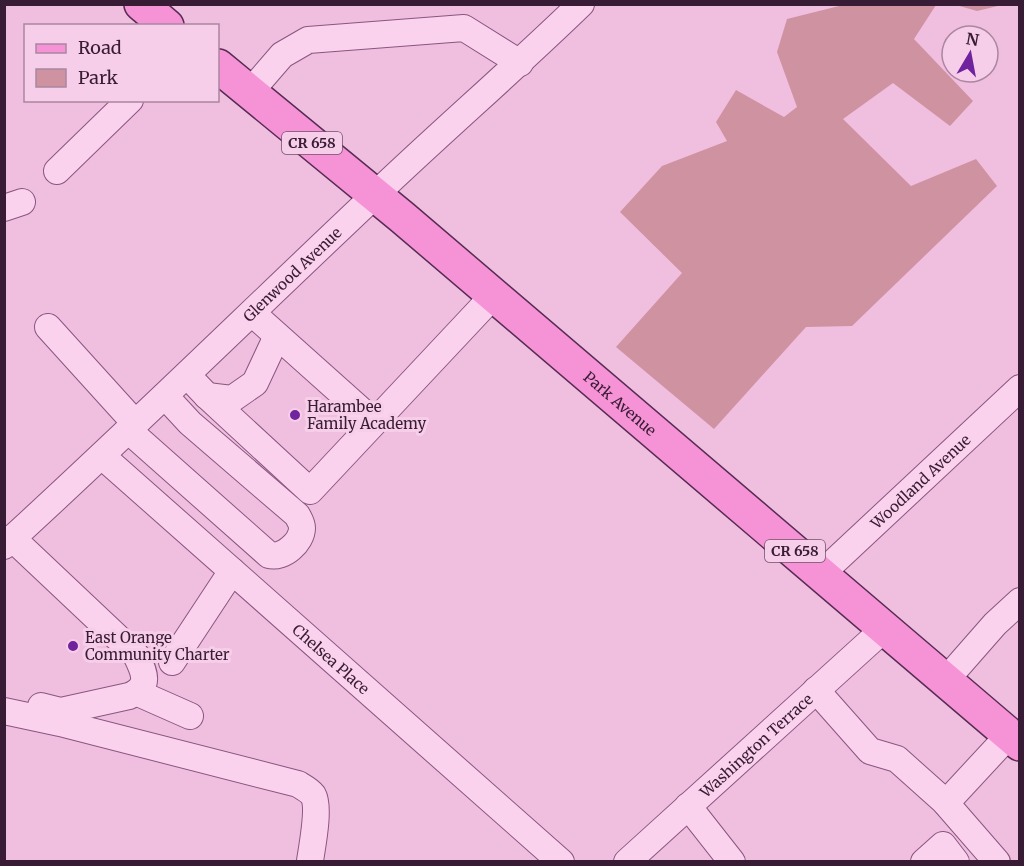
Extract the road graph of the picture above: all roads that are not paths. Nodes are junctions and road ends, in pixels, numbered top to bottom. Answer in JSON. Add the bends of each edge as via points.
{"nodes":[{"id":1,"x":141,"y":4,"type":"edge"},
{"id":2,"x":581,"y":4,"type":"edge"},
{"id":3,"x":165,"y":24,"type":"edge"},
{"id":4,"x":520,"y":63,"type":"junction"},
{"id":5,"x":219,"y":67,"type":"edge"},
{"id":6,"x":250,"y":92,"type":"junction"},
{"id":7,"x":128,"y":102,"type":"edge"},
{"id":8,"x":57,"y":171,"type":"dead end"},
{"id":9,"x":375,"y":194,"type":"junction"},
{"id":10,"x":493,"y":296,"type":"junction"},
{"id":11,"x":252,"y":313,"type":"junction"},
{"id":12,"x":48,"y":327,"type":"dead end"},
{"id":13,"x":277,"y":336,"type":"junction"},
{"id":14,"x":187,"y":375,"type":"junction"},
{"id":15,"x":1020,"y":388,"type":"edge"},
{"id":16,"x":165,"y":396,"type":"junction"},
{"id":17,"x":207,"y":396,"type":"junction"},
{"id":18,"x":374,"y":422,"type":"junction"},
{"id":19,"x":132,"y":427,"type":"junction"},
{"id":20,"x":102,"y":456,"type":"junction"},
{"id":21,"x":8,"y":542,"type":"edge"},
{"id":22,"x":232,"y":571,"type":"junction"},
{"id":23,"x":822,"y":574,"type":"junction"},
{"id":24,"x":1020,"y":601,"type":"edge"},
{"id":25,"x":884,"y":629,"type":"junction"},
{"id":26,"x":172,"y":662,"type":"dead end"},
{"id":27,"x":945,"y":681,"type":"junction"},
{"id":28,"x":816,"y":690,"type":"junction"},
{"id":29,"x":138,"y":693,"type":"junction"},
{"id":30,"x":4,"y":698,"type":"edge"},
{"id":31,"x":4,"y":711,"type":"edge"},
{"id":32,"x":190,"y":716,"type":"dead end"},
{"id":33,"x":1014,"y":740,"type":"edge"},
{"id":34,"x":946,"y":803,"type":"junction"},
{"id":35,"x":692,"y":812,"type":"junction"},
{"id":36,"x":643,"y":856,"type":"edge"},
{"id":37,"x":310,"y":861,"type":"edge"},
{"id":38,"x":561,"y":861,"type":"edge"},
{"id":39,"x":732,"y":861,"type":"edge"},
{"id":40,"x":924,"y":861,"type":"edge"},
{"id":41,"x":957,"y":861,"type":"edge"},
{"id":42,"x":998,"y":861,"type":"edge"}],
"edges":[{"from":1,"to":3,"type":"main road"},
{"from":2,"to":4,"type":"street","name":"Glenwood Avenue"},
{"from":4,"to":6,"type":"street","via":[[464,28],[308,40],[282,56]]},
{"from":4,"to":9,"type":"street","name":"Glenwood Avenue"},
{"from":5,"to":6,"type":"main road","name":"Park Avenue","number":"CR 658"},
{"from":6,"to":9,"type":"main road","name":"Park Avenue","number":"CR 658"},
{"from":7,"to":8,"type":"street"},
{"from":9,"to":10,"type":"main road","name":"Park Avenue","number":"CR 658"},
{"from":9,"to":11,"type":"street","name":"Glenwood Avenue"},
{"from":10,"to":18,"type":"street"},
{"from":10,"to":23,"type":"main road","name":"Park Avenue","number":"CR 658"},
{"from":11,"to":13,"type":"street"},
{"from":11,"to":14,"type":"street","name":"Glenwood Avenue"},
{"from":12,"to":19,"type":"street"},
{"from":13,"to":17,"type":"street","via":[[255,383],[232,399]]},
{"from":13,"to":18,"type":"street"},
{"from":14,"to":16,"type":"street","name":"Glenwood Avenue"},
{"from":14,"to":17,"type":"street"},
{"from":15,"to":23,"type":"street","name":"Woodland Avenue"},
{"from":16,"to":19,"type":"street","name":"Glenwood Avenue"},
{"from":16,"to":19,"type":"street","via":[[190,423],[297,514],[301,535],[284,555],[269,555]]},
{"from":17,"to":18,"type":"street","via":[[310,491]]},
{"from":19,"to":20,"type":"street","name":"Glenwood Avenue"},
{"from":20,"to":21,"type":"street","name":"Glenwood Avenue"},
{"from":20,"to":22,"type":"street","name":"Chelsea Place"},
{"from":21,"to":29,"type":"street","via":[[136,656],[145,680]]},
{"from":22,"to":26,"type":"street"},
{"from":22,"to":38,"type":"street","name":"Chelsea Place"},
{"from":23,"to":25,"type":"main road","name":"Park Avenue","number":"CR 658"},
{"from":24,"to":27,"type":"street"},
{"from":25,"to":27,"type":"main road","name":"Park Avenue","number":"CR 658"},
{"from":25,"to":28,"type":"street","name":"Washington Terrace"},
{"from":27,"to":33,"type":"main road","name":"Park Avenue","number":"CR 658"},
{"from":28,"to":34,"type":"street","via":[[870,751],[897,759]]},
{"from":28,"to":35,"type":"street","name":"Washington Terrace"},
{"from":29,"to":30,"type":"street","via":[[61,711]]},
{"from":29,"to":32,"type":"street"},
{"from":31,"to":37,"type":"street","via":[[298,784],[314,797],[316,807]]},
{"from":33,"to":34,"type":"street"},
{"from":34,"to":42,"type":"street"},
{"from":35,"to":36,"type":"street","name":"Washington Terrace"},
{"from":35,"to":39,"type":"street"},
{"from":40,"to":41,"type":"street","via":[[943,845]]}]}
